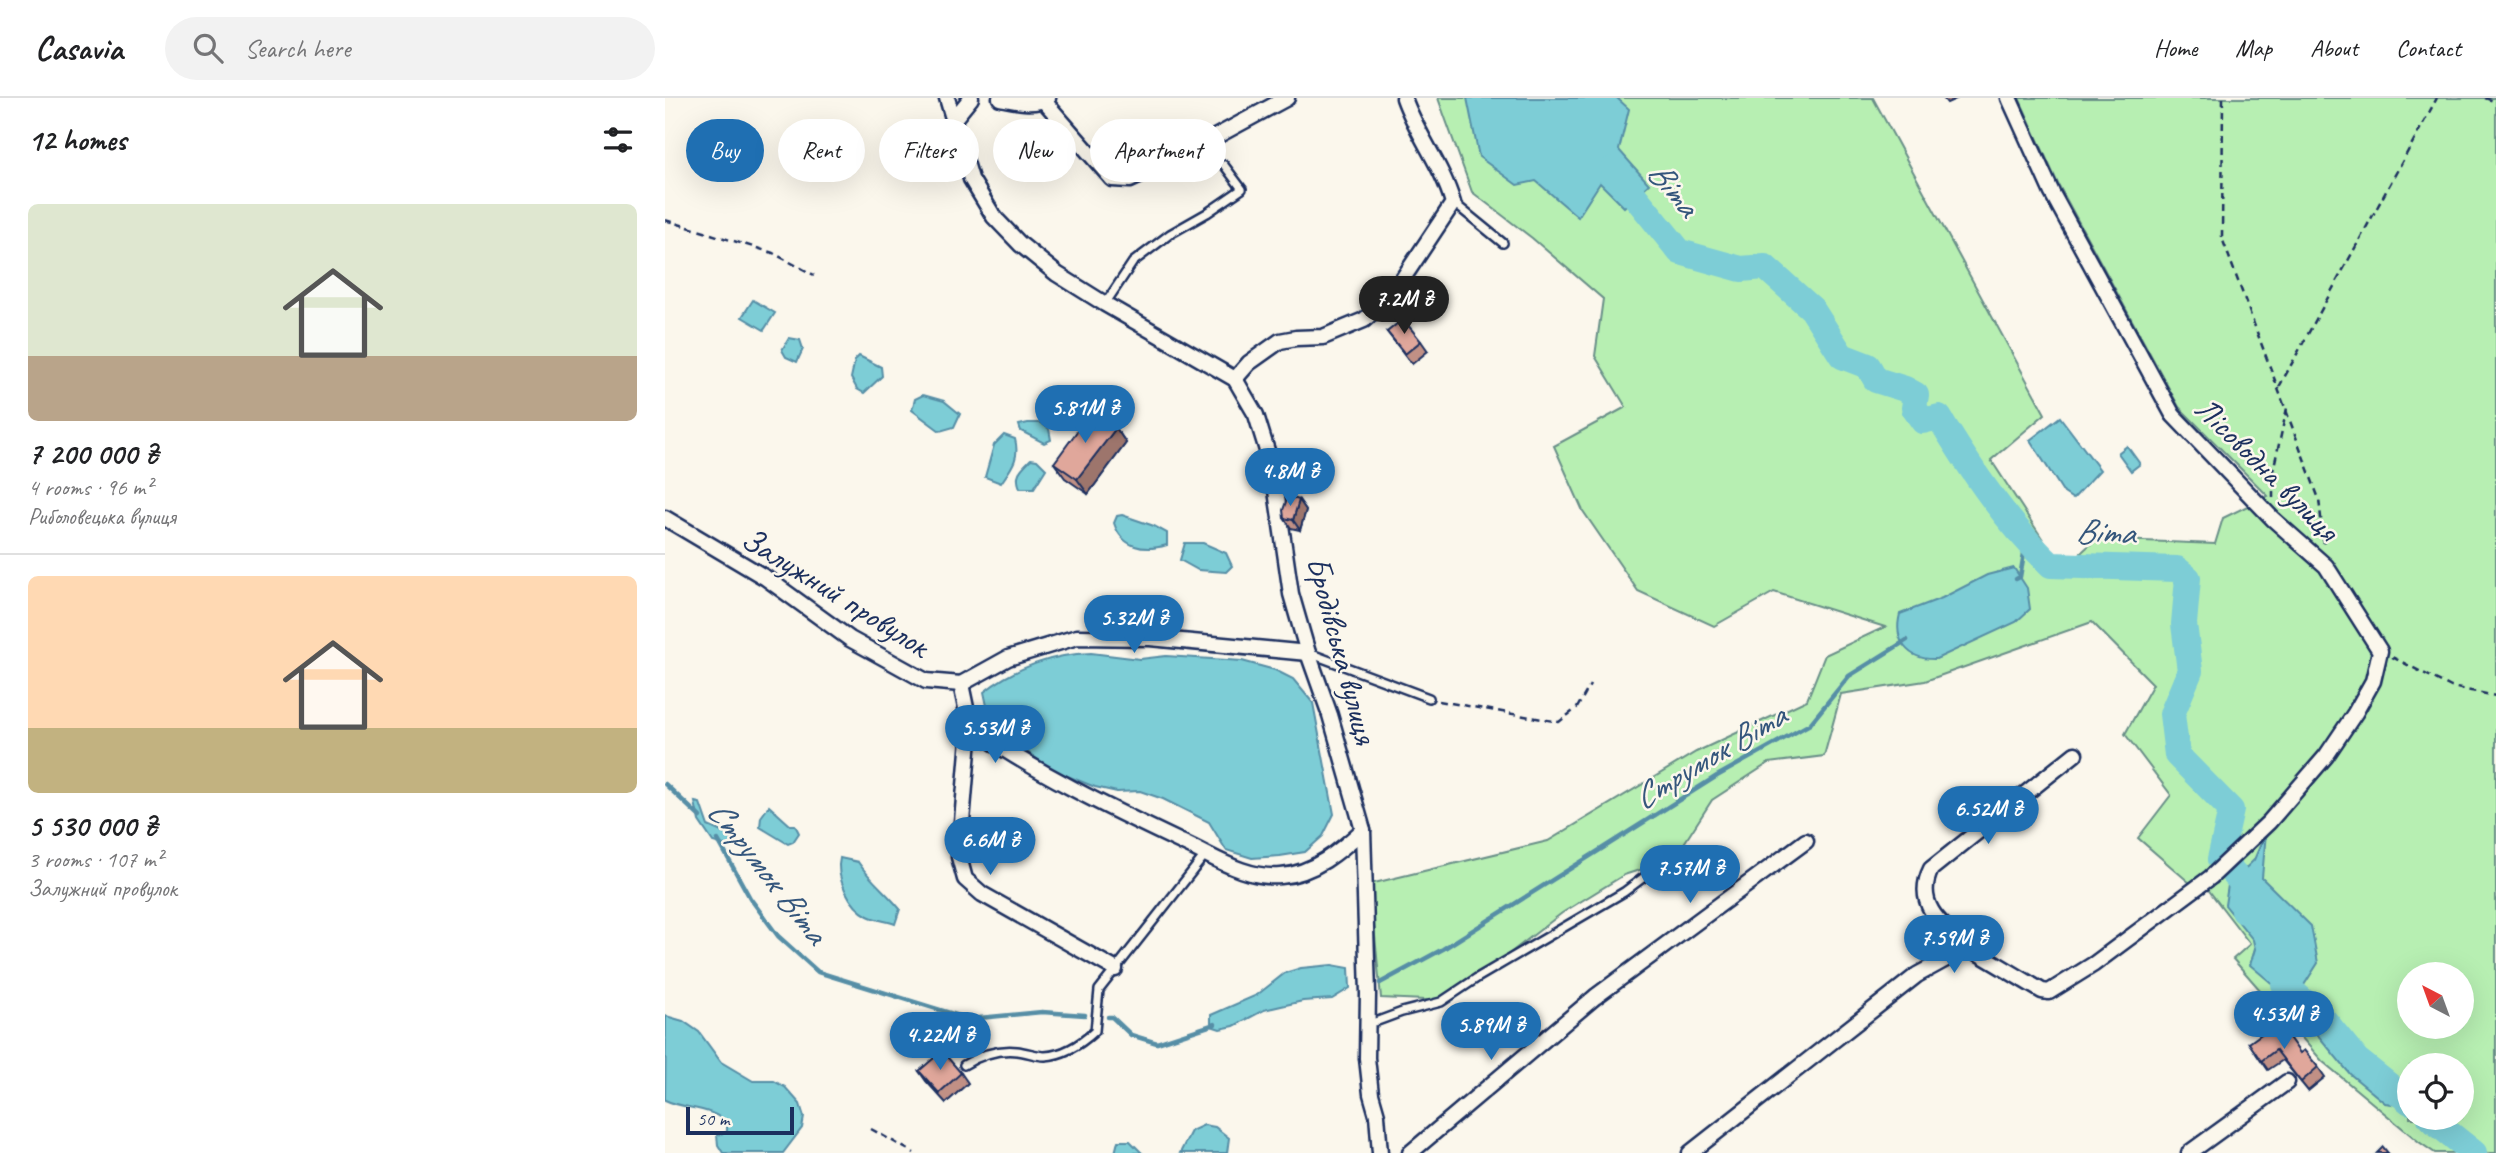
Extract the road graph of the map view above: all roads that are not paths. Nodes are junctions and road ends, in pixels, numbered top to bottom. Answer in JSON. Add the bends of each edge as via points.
{"nodes":[{"id":1,"x":947,"y":98,"type":"edge"},
{"id":2,"x":971,"y":98,"type":"edge"},
{"id":3,"x":1000,"y":98,"type":"edge"},
{"id":4,"x":1287,"y":98,"type":"edge"},
{"id":5,"x":1404,"y":98,"type":"edge"},
{"id":6,"x":2009,"y":98,"type":"edge"},
{"id":7,"x":1046,"y":99,"type":"edge"},
{"id":8,"x":954,"y":119,"type":"joint"},
{"id":9,"x":1226,"y":168,"type":"edge"},
{"id":10,"x":973,"y":182,"type":"edge"},
{"id":11,"x":1453,"y":203,"type":"junction"},
{"id":12,"x":1503,"y":243,"type":"dead end"},
{"id":13,"x":1105,"y":304,"type":"junction"},
{"id":14,"x":1235,"y":379,"type":"junction"},
{"id":15,"x":665,"y":518,"type":"edge"},
{"id":16,"x":1308,"y":653,"type":"junction"},
{"id":17,"x":961,"y":684,"type":"junction"},
{"id":18,"x":1429,"y":698,"type":"road end"},
{"id":19,"x":970,"y":727,"type":"junction"},
{"id":20,"x":2075,"y":754,"type":"dead end"},
{"id":21,"x":1363,"y":830,"type":"junction"},
{"id":22,"x":1806,"y":841,"type":"dead end"},
{"id":23,"x":1205,"y":855,"type":"junction"},
{"id":24,"x":1671,"y":857,"type":"dead end"},
{"id":25,"x":1968,"y":947,"type":"junction"},
{"id":26,"x":1115,"y":969,"type":"junction"},
{"id":27,"x":1367,"y":1025,"type":"junction"},
{"id":28,"x":964,"y":1065,"type":"dead end"},
{"id":29,"x":2287,"y":1082,"type":"dead end"},
{"id":30,"x":1380,"y":1153,"type":"edge"},
{"id":31,"x":1411,"y":1153,"type":"edge"},
{"id":32,"x":1690,"y":1153,"type":"edge"},
{"id":33,"x":2189,"y":1153,"type":"edge"}],
"edges":[{"from":1,"to":8,"type":"street","name":"Бродівська вулиця"},
{"from":2,"to":8,"type":"street"},
{"from":3,"to":7,"type":"street","via":[[1028,103]]},
{"from":4,"to":7,"type":"street","via":[[1130,180],[1112,178]]},
{"from":5,"to":11,"type":"street"},
{"from":6,"to":25,"type":"street","name":"Лісоводна вулиця","via":[[2052,193],[2173,415],[2273,519],[2326,566],[2380,651],[2373,681],[2355,713],[2326,756],[2269,822],[2211,877],[2094,964],[2049,992]]},
{"from":9,"to":13,"type":"lane","via":[[1241,189],[1133,262]]},
{"from":10,"to":13,"type":"street","name":"Бродівська вулиця","via":[[994,217],[1020,244]]},
{"from":11,"to":12,"type":"lane"},
{"from":11,"to":14,"type":"street","via":[[1392,295],[1364,320],[1323,337],[1280,341],[1248,363]]},
{"from":13,"to":14,"type":"street","name":"Бродівська вулиця"},
{"from":14,"to":16,"type":"street","name":"Бродівська вулиця","via":[[1256,415],[1273,470],[1291,594]]},
{"from":15,"to":17,"type":"street","name":"Залужний провулок","via":[[765,578],[850,639],[926,681]]},
{"from":16,"to":17,"type":"street","via":[[1150,638],[1077,637],[1008,658]]},
{"from":16,"to":18,"type":"lane"},
{"from":16,"to":21,"type":"street","name":"Бродівська вулиця"},
{"from":17,"to":19,"type":"street","name":"Залужний провулок"},
{"from":19,"to":23,"type":"street","via":[[998,747]]},
{"from":19,"to":26,"type":"street","name":"Залужний провулок","via":[[959,857],[965,879],[982,894]]},
{"from":20,"to":25,"type":"street","via":[[1930,869],[1924,888],[1930,909]]},
{"from":21,"to":23,"type":"street","via":[[1314,867],[1282,876],[1252,874]]},
{"from":21,"to":27,"type":"street","name":"Бродівська вулиця"},
{"from":22,"to":31,"type":"street","via":[[1595,997]]},
{"from":23,"to":26,"type":"lane"},
{"from":24,"to":27,"type":"lane","via":[[1624,892],[1441,1002]]},
{"from":25,"to":32,"type":"street","via":[[1917,975]]},
{"from":26,"to":28,"type":"lane","via":[[1099,990],[1095,1031],[1081,1043],[1046,1056],[998,1051]]},
{"from":27,"to":30,"type":"street","name":"Бродівська вулиця"},
{"from":29,"to":33,"type":"street"}]}
